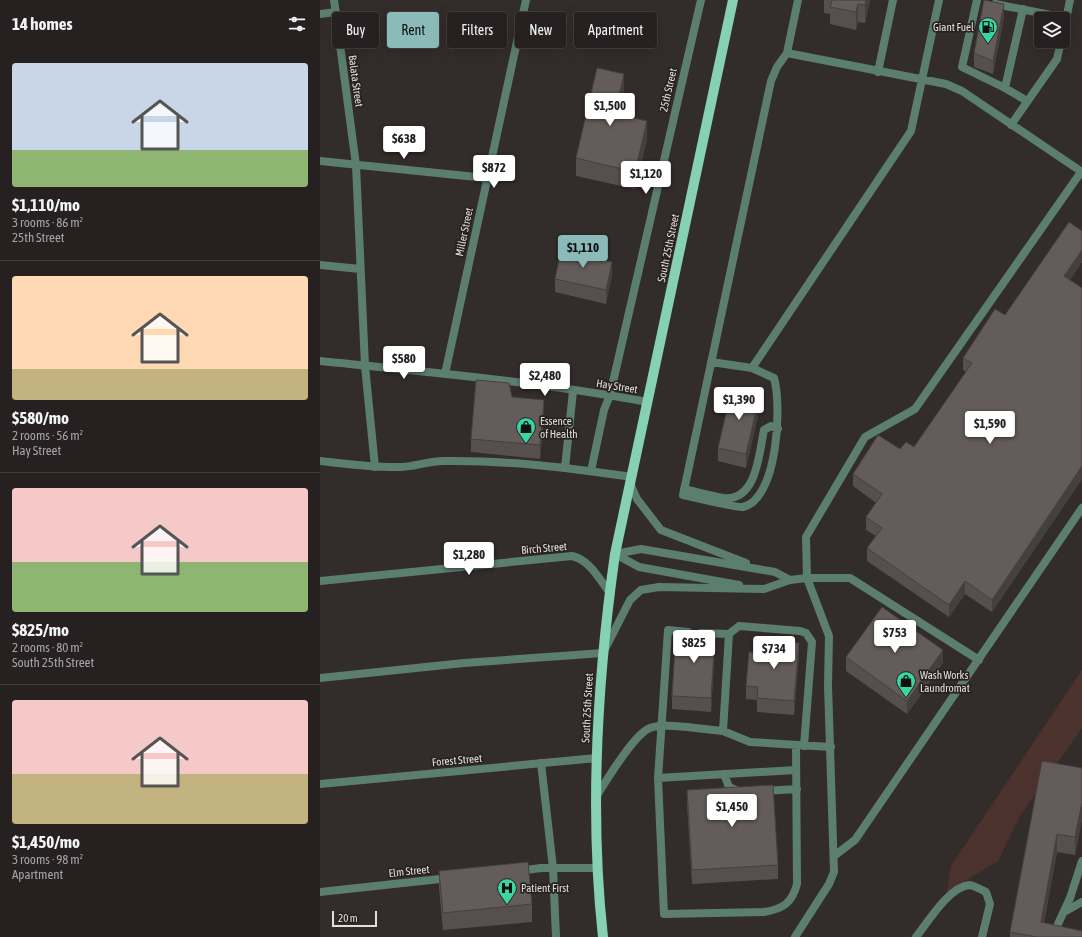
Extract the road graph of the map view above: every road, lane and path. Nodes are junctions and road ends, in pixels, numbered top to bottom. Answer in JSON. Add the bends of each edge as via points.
{"nodes":[{"id":1,"x":334,"y":0,"type":"edge"},
{"id":2,"x":526,"y":0,"type":"edge"},
{"id":3,"x":701,"y":0,"type":"edge"},
{"id":4,"x":733,"y":0,"type":"edge"},
{"id":5,"x":798,"y":0,"type":"edge"},
{"id":6,"x":893,"y":0,"type":"edge"},
{"id":7,"x":939,"y":0,"type":"edge"},
{"id":8,"x":977,"y":0,"type":"edge"},
{"id":9,"x":1070,"y":0,"type":"edge"},
{"id":10,"x":1023,"y":10,"type":"junction"},
{"id":11,"x":332,"y":12,"type":"edge"},
{"id":12,"x":336,"y":12,"type":"edge"},
{"id":13,"x":1034,"y":12,"type":"edge"},
{"id":14,"x":1067,"y":12,"type":"edge"},
{"id":15,"x":320,"y":14,"type":"edge"},
{"id":16,"x":341,"y":48,"type":"edge"},
{"id":17,"x":1059,"y":48,"type":"edge"},
{"id":18,"x":787,"y":53,"type":"junction"},
{"id":19,"x":878,"y":72,"type":"junction"},
{"id":20,"x":921,"y":80,"type":"junction"},
{"id":21,"x":1005,"y":88,"type":"junction"},
{"id":22,"x":1027,"y":101,"type":"junction"},
{"id":23,"x":1012,"y":124,"type":"junction"},
{"id":24,"x":320,"y":161,"type":"edge"},
{"id":25,"x":356,"y":164,"type":"junction"},
{"id":26,"x":1081,"y":172,"type":"edge"},
{"id":27,"x":486,"y":178,"type":"junction"},
{"id":28,"x":320,"y":265,"type":"edge"},
{"id":29,"x":360,"y":269,"type":"junction"},
{"id":30,"x":320,"y":361,"type":"edge"},
{"id":31,"x":711,"y":362,"type":"junction"},
{"id":32,"x":365,"y":366,"type":"junction"},
{"id":33,"x":752,"y":368,"type":"junction"},
{"id":34,"x":445,"y":374,"type":"junction"},
{"id":35,"x":573,"y":391,"type":"junction"},
{"id":36,"x":610,"y":395,"type":"junction"},
{"id":37,"x":648,"y":402,"type":"junction"},
{"id":38,"x":778,"y":428,"type":"junction"},
{"id":39,"x":320,"y":461,"type":"edge"},
{"id":40,"x":375,"y":467,"type":"junction"},
{"id":41,"x":565,"y":468,"type":"junction"},
{"id":42,"x":591,"y":471,"type":"junction"},
{"id":43,"x":631,"y":480,"type":"junction"},
{"id":44,"x":683,"y":492,"type":"junction"},
{"id":45,"x":1082,"y":508,"type":"edge"},
{"id":46,"x":615,"y":554,"type":"junction"},
{"id":47,"x":768,"y":570,"type":"junction"},
{"id":48,"x":807,"y":578,"type":"junction"},
{"id":49,"x":790,"y":580,"type":"junction"},
{"id":50,"x":320,"y":581,"type":"edge"},
{"id":51,"x":764,"y":589,"type":"junction"},
{"id":52,"x":610,"y":593,"type":"junction"},
{"id":53,"x":729,"y":634,"type":"junction"},
{"id":54,"x":603,"y":653,"type":"junction"},
{"id":55,"x":979,"y":660,"type":"junction"},
{"id":56,"x":320,"y":678,"type":"edge"},
{"id":57,"x":662,"y":726,"type":"junction"},
{"id":58,"x":724,"y":731,"type":"junction"},
{"id":59,"x":800,"y":745,"type":"junction"},
{"id":60,"x":831,"y":747,"type":"junction"},
{"id":61,"x":596,"y":758,"type":"junction"},
{"id":62,"x":541,"y":763,"type":"junction"},
{"id":63,"x":796,"y":770,"type":"junction"},
{"id":64,"x":724,"y":774,"type":"junction"},
{"id":65,"x":658,"y":778,"type":"junction"},
{"id":66,"x":320,"y":784,"type":"edge"},
{"id":67,"x":796,"y":789,"type":"junction"},
{"id":68,"x":596,"y":796,"type":"junction"},
{"id":69,"x":834,"y":856,"type":"junction"},
{"id":70,"x":1082,"y":861,"type":"edge"},
{"id":71,"x":553,"y":868,"type":"junction"},
{"id":72,"x":597,"y":868,"type":"junction"},
{"id":73,"x":509,"y":872,"type":"edge"},
{"id":74,"x":454,"y":878,"type":"edge"},
{"id":75,"x":320,"y":892,"type":"edge"},
{"id":76,"x":1082,"y":902,"type":"edge"},
{"id":77,"x":1064,"y":912,"type":"junction"},
{"id":78,"x":803,"y":928,"type":"junction"},
{"id":79,"x":556,"y":937,"type":"edge"},
{"id":80,"x":603,"y":937,"type":"edge"},
{"id":81,"x":795,"y":937,"type":"edge"},
{"id":82,"x":800,"y":937,"type":"edge"},
{"id":83,"x":916,"y":937,"type":"edge"},
{"id":84,"x":982,"y":937,"type":"edge"},
{"id":85,"x":1052,"y":937,"type":"edge"}],
"edges":[{"from":1,"to":12,"type":"street","name":"Balata Street"},
{"from":2,"to":27,"type":"street","name":"Miller Street"},
{"from":3,"to":36,"type":"street","name":"25th Street"},
{"from":4,"to":37,"type":"main road","name":"South 25th Street"},
{"from":5,"to":18,"type":"street"},
{"from":6,"to":19,"type":"street"},
{"from":7,"to":20,"type":"street"},
{"from":8,"to":10,"type":"street"},
{"from":8,"to":21,"type":"street","via":[[962,67]]},
{"from":9,"to":14,"type":"street"},
{"from":10,"to":13,"type":"street"},
{"from":10,"to":21,"type":"street"},
{"from":11,"to":15,"type":"street"},
{"from":16,"to":25,"type":"street","name":"Balata Street"},
{"from":17,"to":22,"type":"street","via":[[1057,59]]},
{"from":18,"to":19,"type":"street"},
{"from":18,"to":31,"type":"street","via":[[771,81]]},
{"from":19,"to":20,"type":"street"},
{"from":20,"to":23,"type":"street","via":[[946,84],[962,91]]},
{"from":20,"to":33,"type":"street","via":[[911,131]]},
{"from":21,"to":22,"type":"street"},
{"from":22,"to":23,"type":"street"},
{"from":23,"to":26,"type":"street"},
{"from":24,"to":25,"type":"street"},
{"from":25,"to":27,"type":"street"},
{"from":25,"to":29,"type":"street","name":"Balata Street"},
{"from":26,"to":48,"type":"street","via":[[915,409],[865,437],[806,537]]},
{"from":27,"to":34,"type":"street","name":"Miller Street"},
{"from":28,"to":29,"type":"street"},
{"from":29,"to":32,"type":"street","name":"Balata Street"},
{"from":30,"to":32,"type":"street","name":"Hay Street"},
{"from":31,"to":33,"type":"street"},
{"from":31,"to":44,"type":"street"},
{"from":32,"to":34,"type":"street","name":"Hay Street"},
{"from":32,"to":40,"type":"street","name":"Balata Street"},
{"from":33,"to":38,"type":"street","via":[[774,378],[778,398]]},
{"from":34,"to":35,"type":"street","name":"Hay Street"},
{"from":35,"to":36,"type":"street","name":"Hay Street"},
{"from":35,"to":41,"type":"street"},
{"from":36,"to":37,"type":"street","name":"Hay Street"},
{"from":36,"to":42,"type":"street","name":"25th Street","via":[[604,410]]},
{"from":37,"to":43,"type":"main road","name":"South 25th Street"},
{"from":38,"to":44,"type":"street","via":[[771,426],[764,430],[751,485],[746,491],[725,498]]},
{"from":38,"to":44,"type":"street","via":[[771,464],[760,493],[752,502],[742,507]]},
{"from":39,"to":40,"type":"street"},
{"from":40,"to":41,"type":"street","via":[[443,461]]},
{"from":41,"to":42,"type":"street"},
{"from":42,"to":43,"type":"street"},
{"from":43,"to":46,"type":"main road","name":"South 25th Street"},
{"from":43,"to":47,"type":"street","via":[[637,498],[661,530]]},
{"from":45,"to":55,"type":"street"},
{"from":46,"to":47,"type":"street","via":[[640,549]]},
{"from":46,"to":51,"type":"street","via":[[639,566]]},
{"from":46,"to":52,"type":"main road","name":"South 25th Street"},
{"from":47,"to":49,"type":"street"},
{"from":48,"to":49,"type":"street"},
{"from":48,"to":55,"type":"street","via":[[850,578]]},
{"from":48,"to":60,"type":"street","via":[[829,636]]},
{"from":49,"to":51,"type":"street"},
{"from":50,"to":52,"type":"street","name":"Birch Street","via":[[572,556],[588,563]]},
{"from":51,"to":54,"type":"street","via":[[659,587],[641,590],[630,600]]},
{"from":52,"to":54,"type":"main road","name":"South 25th Street"},
{"from":53,"to":57,"type":"street","via":[[668,630]]},
{"from":53,"to":58,"type":"street"},
{"from":53,"to":59,"type":"street","via":[[739,626],[800,631],[806,633],[812,642]]},
{"from":54,"to":56,"type":"street","via":[[464,663]]},
{"from":54,"to":61,"type":"main road","name":"South 25th Street"},
{"from":55,"to":69,"type":"street","via":[[855,840]]},
{"from":57,"to":58,"type":"street"},
{"from":57,"to":65,"type":"street"},
{"from":57,"to":68,"type":"street","via":[[652,727],[642,733]]},
{"from":58,"to":59,"type":"street","via":[[750,742]]},
{"from":59,"to":60,"type":"street"},
{"from":59,"to":63,"type":"street"},
{"from":60,"to":69,"type":"street"},
{"from":61,"to":62,"type":"street","name":"Forest Street"},
{"from":61,"to":68,"type":"main road","name":"South 25th Street"},
{"from":62,"to":66,"type":"street","name":"Forest Street"},
{"from":62,"to":71,"type":"street"},
{"from":63,"to":64,"type":"street"},
{"from":63,"to":67,"type":"street"},
{"from":64,"to":65,"type":"street"},
{"from":64,"to":67,"type":"street","via":[[729,787],[735,791]]},
{"from":65,"to":67,"type":"street","via":[[664,914],[764,912],[788,904],[794,896],[797,884]]},
{"from":68,"to":72,"type":"main road","name":"South 25th Street"},
{"from":69,"to":78,"type":"street","via":[[834,872],[829,884]]},
{"from":70,"to":77,"type":"street"},
{"from":71,"to":72,"type":"street"},
{"from":71,"to":73,"type":"street"},
{"from":71,"to":79,"type":"street"},
{"from":72,"to":80,"type":"main road","name":"South 25th Street"},
{"from":74,"to":75,"type":"street","name":"Elm Street"},
{"from":76,"to":77,"type":"street"},
{"from":77,"to":85,"type":"street"},
{"from":78,"to":81,"type":"street"},
{"from":78,"to":82,"type":"street"},
{"from":83,"to":84,"type":"street","via":[[957,889],[970,885],[986,892],[990,904]]}]}
